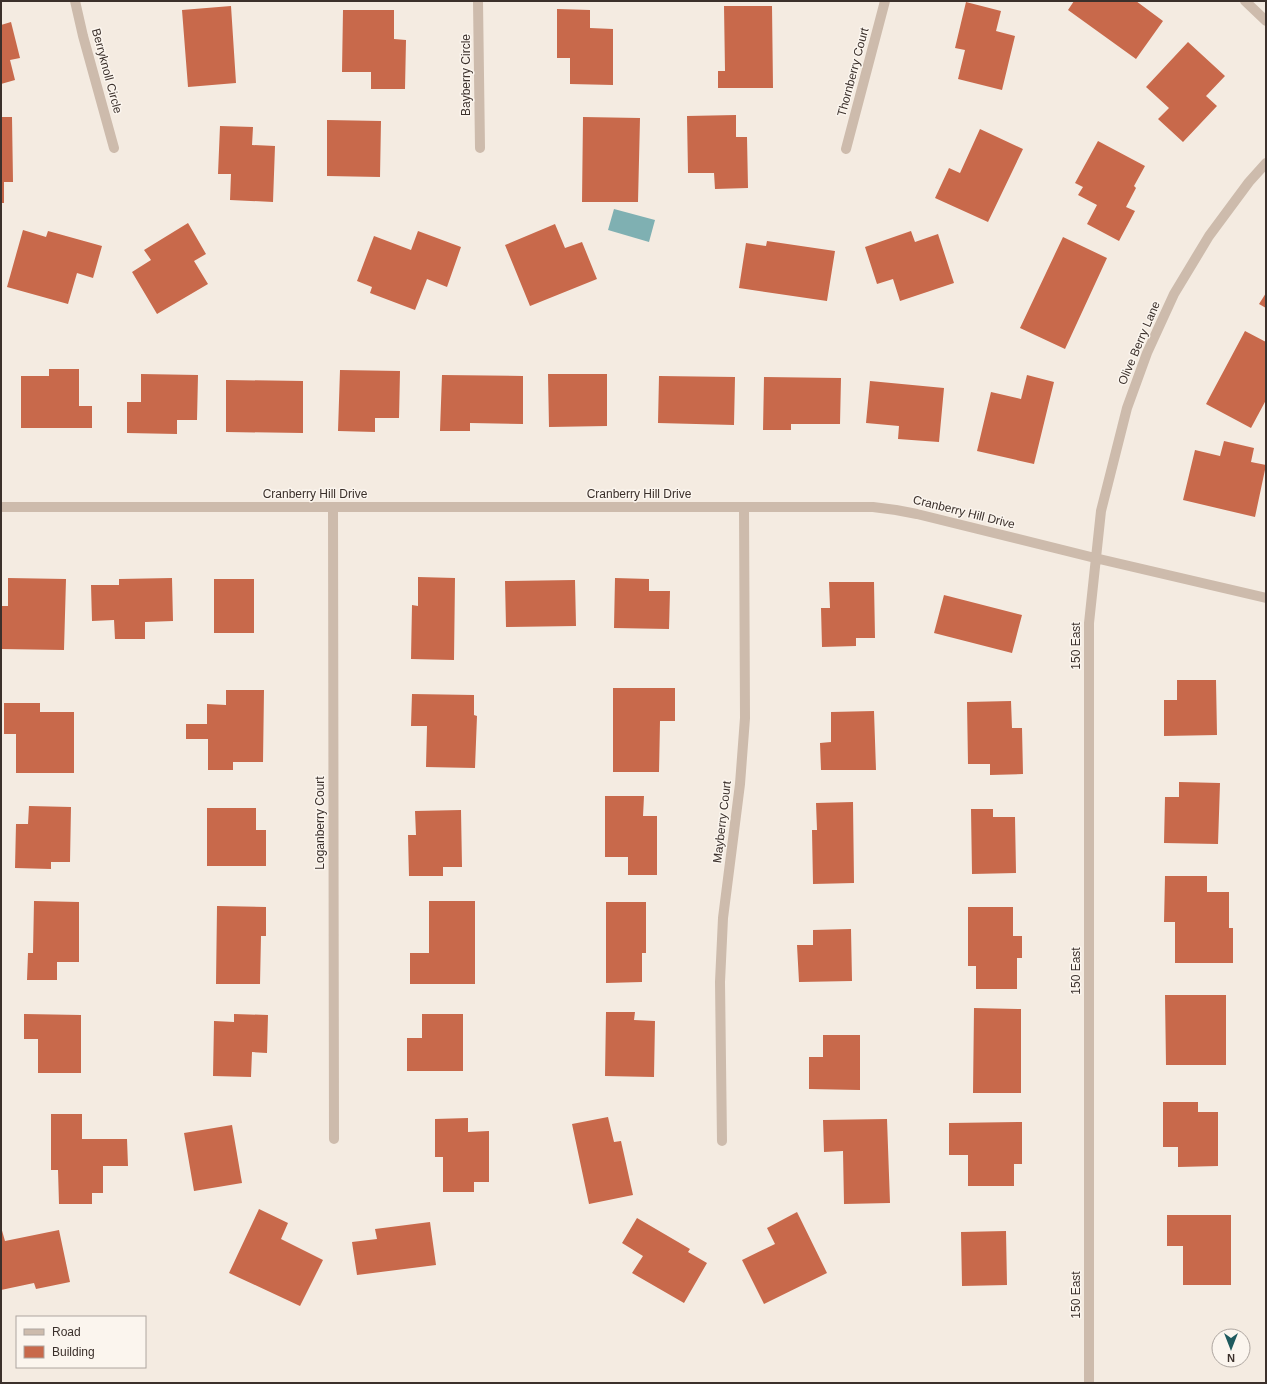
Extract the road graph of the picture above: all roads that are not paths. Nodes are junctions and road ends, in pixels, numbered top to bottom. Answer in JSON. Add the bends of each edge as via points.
{"nodes":[{"id":1,"x":75,"y":1,"type":"edge"},
{"id":2,"x":478,"y":1,"type":"edge"},
{"id":3,"x":885,"y":1,"type":"edge"},
{"id":4,"x":1245,"y":1,"type":"edge"},
{"id":5,"x":1266,"y":21,"type":"edge"},
{"id":6,"x":114,"y":148,"type":"dead end"},
{"id":7,"x":480,"y":148,"type":"dead end"},
{"id":8,"x":846,"y":149,"type":"dead end"},
{"id":9,"x":1266,"y":163,"type":"edge"},
{"id":10,"x":1,"y":507,"type":"edge"},
{"id":11,"x":333,"y":507,"type":"junction"},
{"id":12,"x":744,"y":507,"type":"junction"},
{"id":13,"x":1095,"y":558,"type":"junction"},
{"id":14,"x":1266,"y":598,"type":"edge"},
{"id":15,"x":334,"y":1139,"type":"dead end"},
{"id":16,"x":722,"y":1141,"type":"dead end"},
{"id":17,"x":1089,"y":1383,"type":"edge"}],
"edges":[{"from":1,"to":6,"type":"street","name":"Berryknoll Circle"},
{"from":2,"to":7,"type":"street","name":"Bayberry Circle"},
{"from":3,"to":8,"type":"street","name":"Thornberry Court"},
{"from":4,"to":5,"type":"street"},
{"from":9,"to":13,"type":"street","name":"Olive Berry Lane","via":[[1209,236],[1174,294],[1147,353],[1127,408],[1113,461],[1101,511]]},
{"from":10,"to":11,"type":"street","name":"Cranberry Hill Drive"},
{"from":11,"to":12,"type":"street","name":"Cranberry Hill Drive"},
{"from":11,"to":15,"type":"street","name":"Loganberry Court"},
{"from":12,"to":13,"type":"street","name":"Cranberry Hill Drive","via":[[873,507],[896,510]]},
{"from":12,"to":16,"type":"street","name":"Mayberry Court","via":[[745,718],[740,784],[723,918],[720,982]]},
{"from":13,"to":14,"type":"street","name":"Cranberry Hill Drive"},
{"from":13,"to":17,"type":"street","name":"150 East","via":[[1089,623]]}]}
